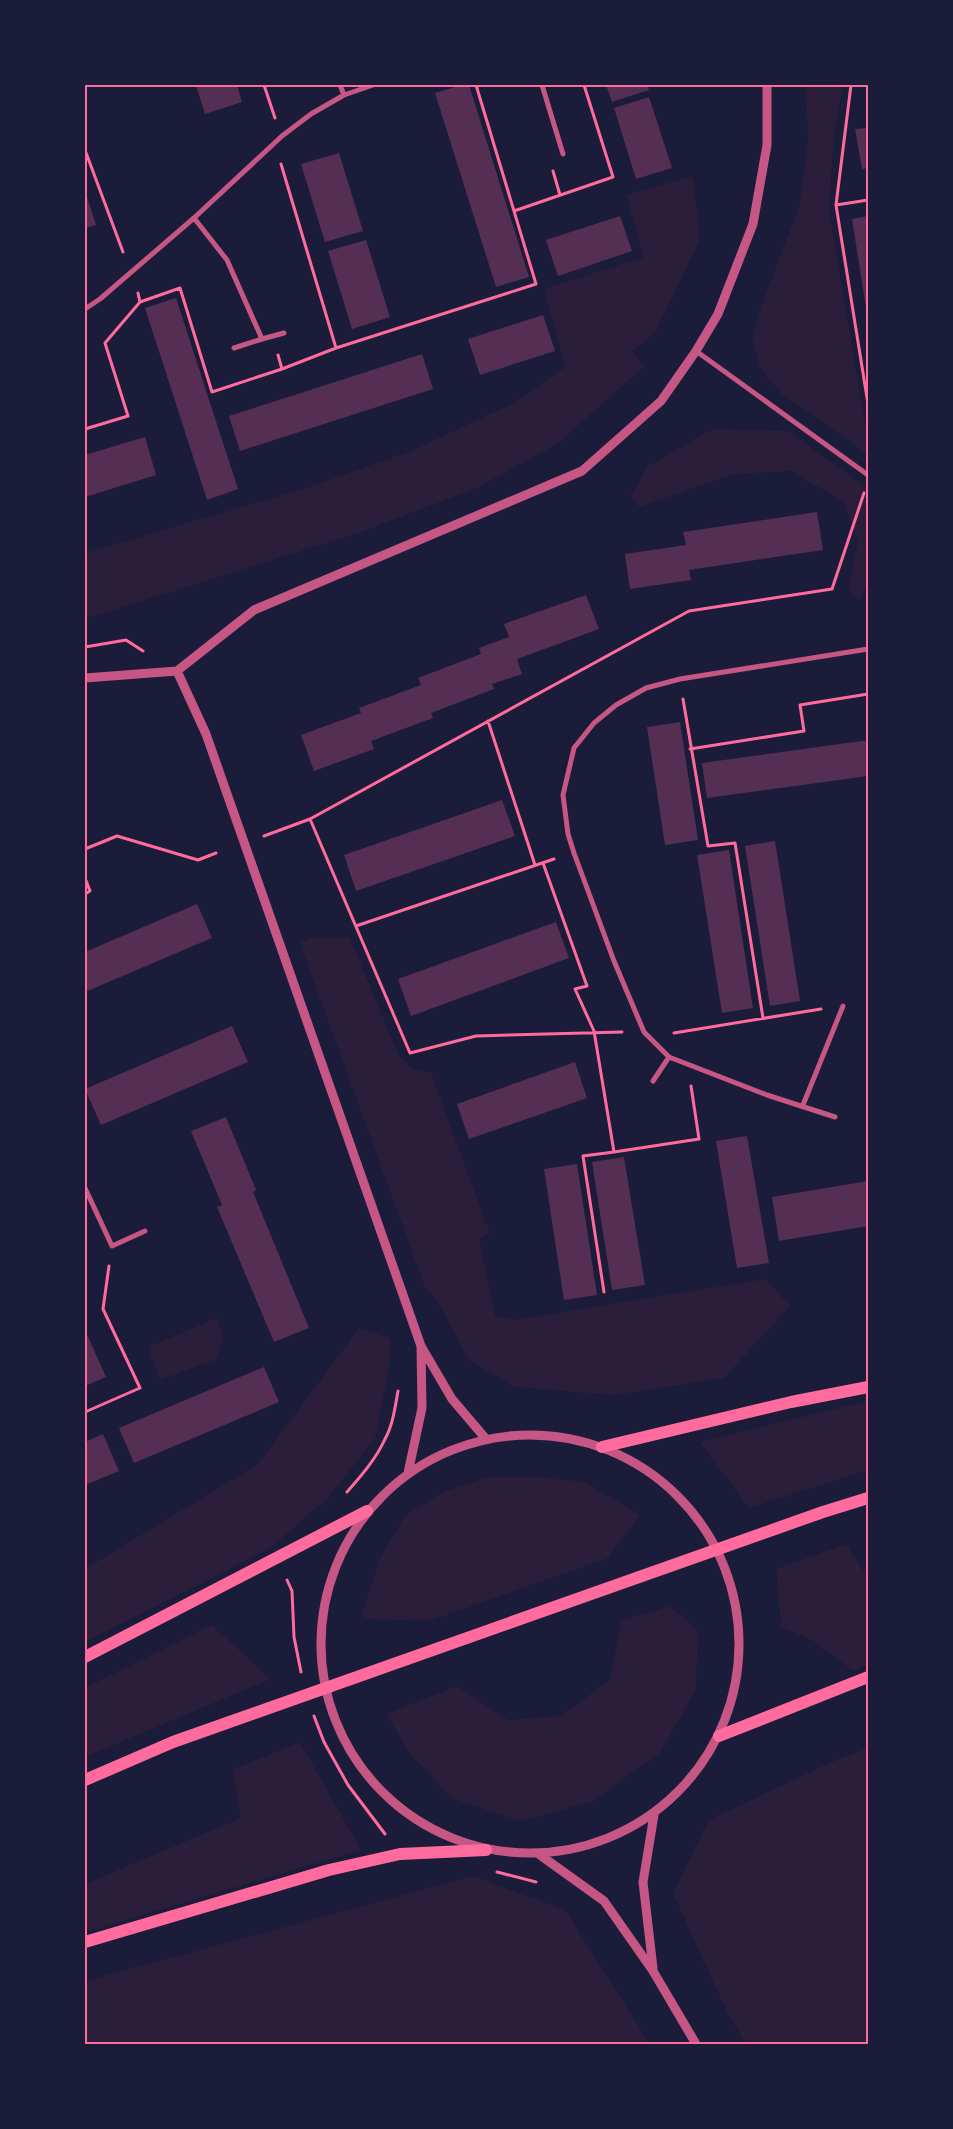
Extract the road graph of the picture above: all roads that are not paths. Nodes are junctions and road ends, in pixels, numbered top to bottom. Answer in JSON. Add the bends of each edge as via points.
{"nodes":[{"id":1,"x":340,"y":85,"type":"edge"},
{"id":2,"x":373,"y":85,"type":"edge"},
{"id":3,"x":542,"y":85,"type":"edge"},
{"id":4,"x":767,"y":85,"type":"edge"},
{"id":5,"x":344,"y":96,"type":"junction"},
{"id":6,"x":563,"y":154,"type":"dead end"},
{"id":7,"x":194,"y":218,"type":"junction"},
{"id":8,"x":85,"y":309,"type":"edge"},
{"id":9,"x":284,"y":333,"type":"dead end"},
{"id":10,"x":262,"y":339,"type":"junction"},
{"id":11,"x":234,"y":348,"type":"dead end"},
{"id":12,"x":696,"y":352,"type":"junction"},
{"id":13,"x":868,"y":475,"type":"edge"},
{"id":14,"x":868,"y":649,"type":"edge"},
{"id":15,"x":177,"y":671,"type":"junction"},
{"id":16,"x":85,"y":678,"type":"edge"},
{"id":17,"x":843,"y":1006,"type":"road end"},
{"id":18,"x":669,"y":1057,"type":"junction"},
{"id":19,"x":653,"y":1081,"type":"dead end"},
{"id":20,"x":803,"y":1105,"type":"junction"},
{"id":21,"x":835,"y":1117,"type":"dead end"},
{"id":22,"x":85,"y":1188,"type":"edge"},
{"id":23,"x":145,"y":1232,"type":"dead end"},
{"id":24,"x":421,"y":1346,"type":"junction"},
{"id":25,"x":868,"y":1387,"type":"edge"},
{"id":26,"x":486,"y":1439,"type":"junction"},
{"id":27,"x":602,"y":1447,"type":"junction"},
{"id":28,"x":408,"y":1473,"type":"junction"},
{"id":29,"x":868,"y":1498,"type":"edge"},
{"id":30,"x":367,"y":1511,"type":"junction"},
{"id":31,"x":85,"y":1657,"type":"edge"},
{"id":32,"x":868,"y":1677,"type":"edge"},
{"id":33,"x":719,"y":1736,"type":"junction"},
{"id":34,"x":85,"y":1780,"type":"edge"},
{"id":35,"x":654,"y":1815,"type":"junction"},
{"id":36,"x":486,"y":1850,"type":"junction"},
{"id":37,"x":540,"y":1855,"type":"junction"},
{"id":38,"x":85,"y":1942,"type":"edge"},
{"id":39,"x":653,"y":1971,"type":"junction"},
{"id":40,"x":696,"y":2044,"type":"edge"}],
"edges":[{"from":1,"to":5,"type":"street"},
{"from":2,"to":5,"type":"street"},
{"from":3,"to":6,"type":"street"},
{"from":4,"to":12,"type":"street","via":[[767,145],[753,224],[718,314]]},
{"from":5,"to":7,"type":"street","via":[[311,114],[274,142]]},
{"from":7,"to":8,"type":"street","via":[[100,300]]},
{"from":7,"to":10,"type":"street","via":[[226,260]]},
{"from":9,"to":10,"type":"street"},
{"from":10,"to":11,"type":"street"},
{"from":12,"to":13,"type":"street"},
{"from":12,"to":15,"type":"street","via":[[661,401],[582,471],[254,610]]},
{"from":14,"to":18,"type":"street","via":[[680,679],[646,688],[616,705],[594,723],[574,748],[563,795],[568,834],[644,1032]]},
{"from":15,"to":16,"type":"street"},
{"from":15,"to":24,"type":"street","via":[[206,734]]},
{"from":17,"to":20,"type":"street"},
{"from":18,"to":19,"type":"street"},
{"from":18,"to":20,"type":"street","via":[[767,1095]]},
{"from":20,"to":21,"type":"street"},
{"from":22,"to":23,"type":"street","via":[[112,1246]]},
{"from":24,"to":26,"type":"street","via":[[452,1399]]},
{"from":24,"to":28,"type":"street","via":[[422,1408]]},
{"from":25,"to":27,"type":"main road"},
{"from":26,"to":27,"type":"street","via":[[525,1434],[564,1437]]},
{"from":26,"to":28,"type":"street","via":[[433,1458]]},
{"from":27,"to":33,"type":"street","via":[[654,1474],[696,1515],[725,1566],[739,1622],[738,1681]]},
{"from":28,"to":30,"type":"street"},
{"from":29,"to":34,"type":"main road","via":[[172,1742]]},
{"from":30,"to":31,"type":"main road"},
{"from":30,"to":36,"type":"street","via":[[336,1564],[321,1623],[323,1685],[344,1742],[380,1792],[429,1829]]},
{"from":32,"to":33,"type":"main road"},
{"from":33,"to":35,"type":"street","via":[[691,1780]]},
{"from":35,"to":37,"type":"street","via":[[600,1843]]},
{"from":35,"to":39,"type":"street","via":[[643,1882]]},
{"from":36,"to":37,"type":"street"},
{"from":36,"to":38,"type":"main road","via":[[400,1854],[328,1870]]},
{"from":37,"to":39,"type":"street","via":[[604,1901]]},
{"from":39,"to":40,"type":"street"}]}
